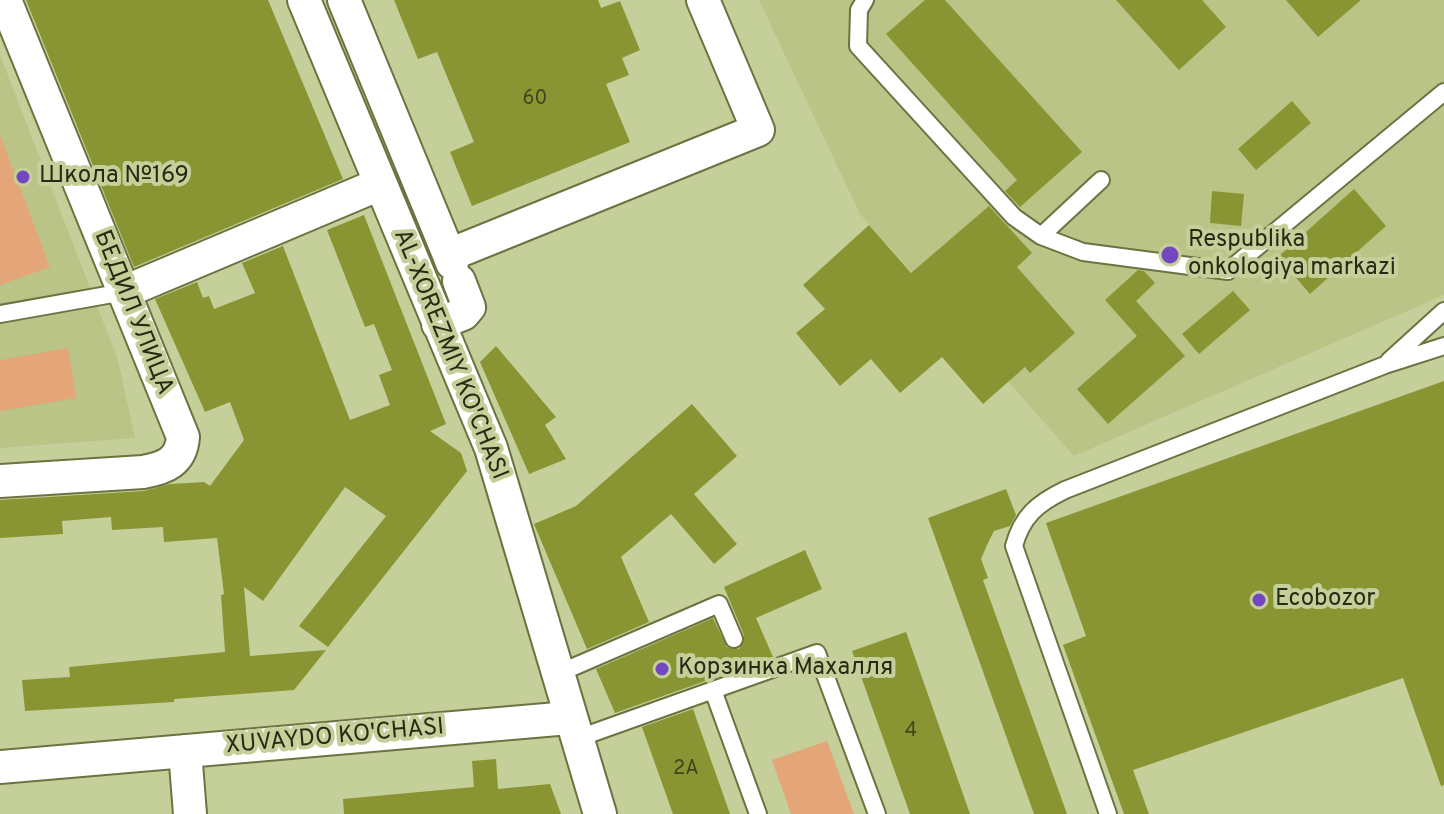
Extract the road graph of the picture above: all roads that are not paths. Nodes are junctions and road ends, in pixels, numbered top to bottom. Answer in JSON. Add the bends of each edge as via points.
{"nodes":[{"id":1,"x":5,"y":0,"type":"edge"},
{"id":2,"x":304,"y":0,"type":"edge"},
{"id":3,"x":344,"y":0,"type":"edge"},
{"id":4,"x":703,"y":0,"type":"edge"},
{"id":5,"x":865,"y":0,"type":"edge"},
{"id":6,"x":1444,"y":92,"type":"edge"},
{"id":7,"x":1101,"y":180,"type":"dead end"},
{"id":8,"x":380,"y":184,"type":"junction"},
{"id":9,"x":1041,"y":236,"type":"junction"},
{"id":10,"x":453,"y":266,"type":"junction"},
{"id":11,"x":124,"y":292,"type":"junction"},
{"id":12,"x":1444,"y":311,"type":"edge"},
{"id":13,"x":0,"y":314,"type":"edge"},
{"id":14,"x":438,"y":324,"type":"junction"},
{"id":15,"x":1444,"y":346,"type":"edge"},
{"id":16,"x":1385,"y":365,"type":"junction"},
{"id":17,"x":0,"y":481,"type":"edge"},
{"id":18,"x":734,"y":639,"type":"dead end"},
{"id":19,"x":557,"y":674,"type":"junction"},
{"id":20,"x":714,"y":693,"type":"junction"},
{"id":21,"x":573,"y":729,"type":"junction"},
{"id":22,"x":185,"y":751,"type":"junction"},
{"id":23,"x":0,"y":767,"type":"edge"},
{"id":24,"x":190,"y":814,"type":"edge"},
{"id":25,"x":600,"y":814,"type":"edge"},
{"id":26,"x":758,"y":814,"type":"edge"},
{"id":27,"x":877,"y":814,"type":"edge"},
{"id":28,"x":1108,"y":814,"type":"edge"}],
"edges":[{"from":1,"to":11,"type":"street","name":"БЕДИЛ УЛИЦА"},
{"from":2,"to":8,"type":"street","name":"AL-XOREZMIY KO'CHASI"},
{"from":3,"to":10,"type":"street"},
{"from":4,"to":10,"type":"street","via":[[758,130]]},
{"from":5,"to":9,"type":"lane","via":[[859,10],[858,46],[983,186]]},
{"from":6,"to":9,"type":"lane","via":[[1228,271],[1083,252]]},
{"from":7,"to":9,"type":"lane"},
{"from":8,"to":11,"type":"street"},
{"from":8,"to":14,"type":"street","name":"AL-XOREZMIY KO'CHASI"},
{"from":10,"to":14,"type":"street","via":[[469,307]]},
{"from":11,"to":13,"type":"lane"},
{"from":11,"to":17,"type":"street","name":"БЕДИЛ УЛИЦА","via":[[183,437],[175,459],[166,468],[143,472]]},
{"from":12,"to":16,"type":"lane"},
{"from":14,"to":19,"type":"street","name":"AL-XOREZMIY KO'CHASI","via":[[491,448]]},
{"from":15,"to":16,"type":"lane"},
{"from":16,"to":28,"type":"lane","via":[[1065,490],[1030,511],[1019,528],[1014,546]]},
{"from":18,"to":19,"type":"lane","via":[[719,604]]},
{"from":19,"to":21,"type":"street","name":"AL-XOREZMIY KO'CHASI"},
{"from":20,"to":21,"type":"lane"},
{"from":20,"to":26,"type":"lane"},
{"from":20,"to":27,"type":"lane","via":[[817,653]]},
{"from":21,"to":22,"type":"street","name":"XUVAYDO KO'CHASI"},
{"from":21,"to":25,"type":"street"},
{"from":22,"to":23,"type":"street","name":"XUVAYDO KO'CHASI"},
{"from":22,"to":24,"type":"street"}]}
